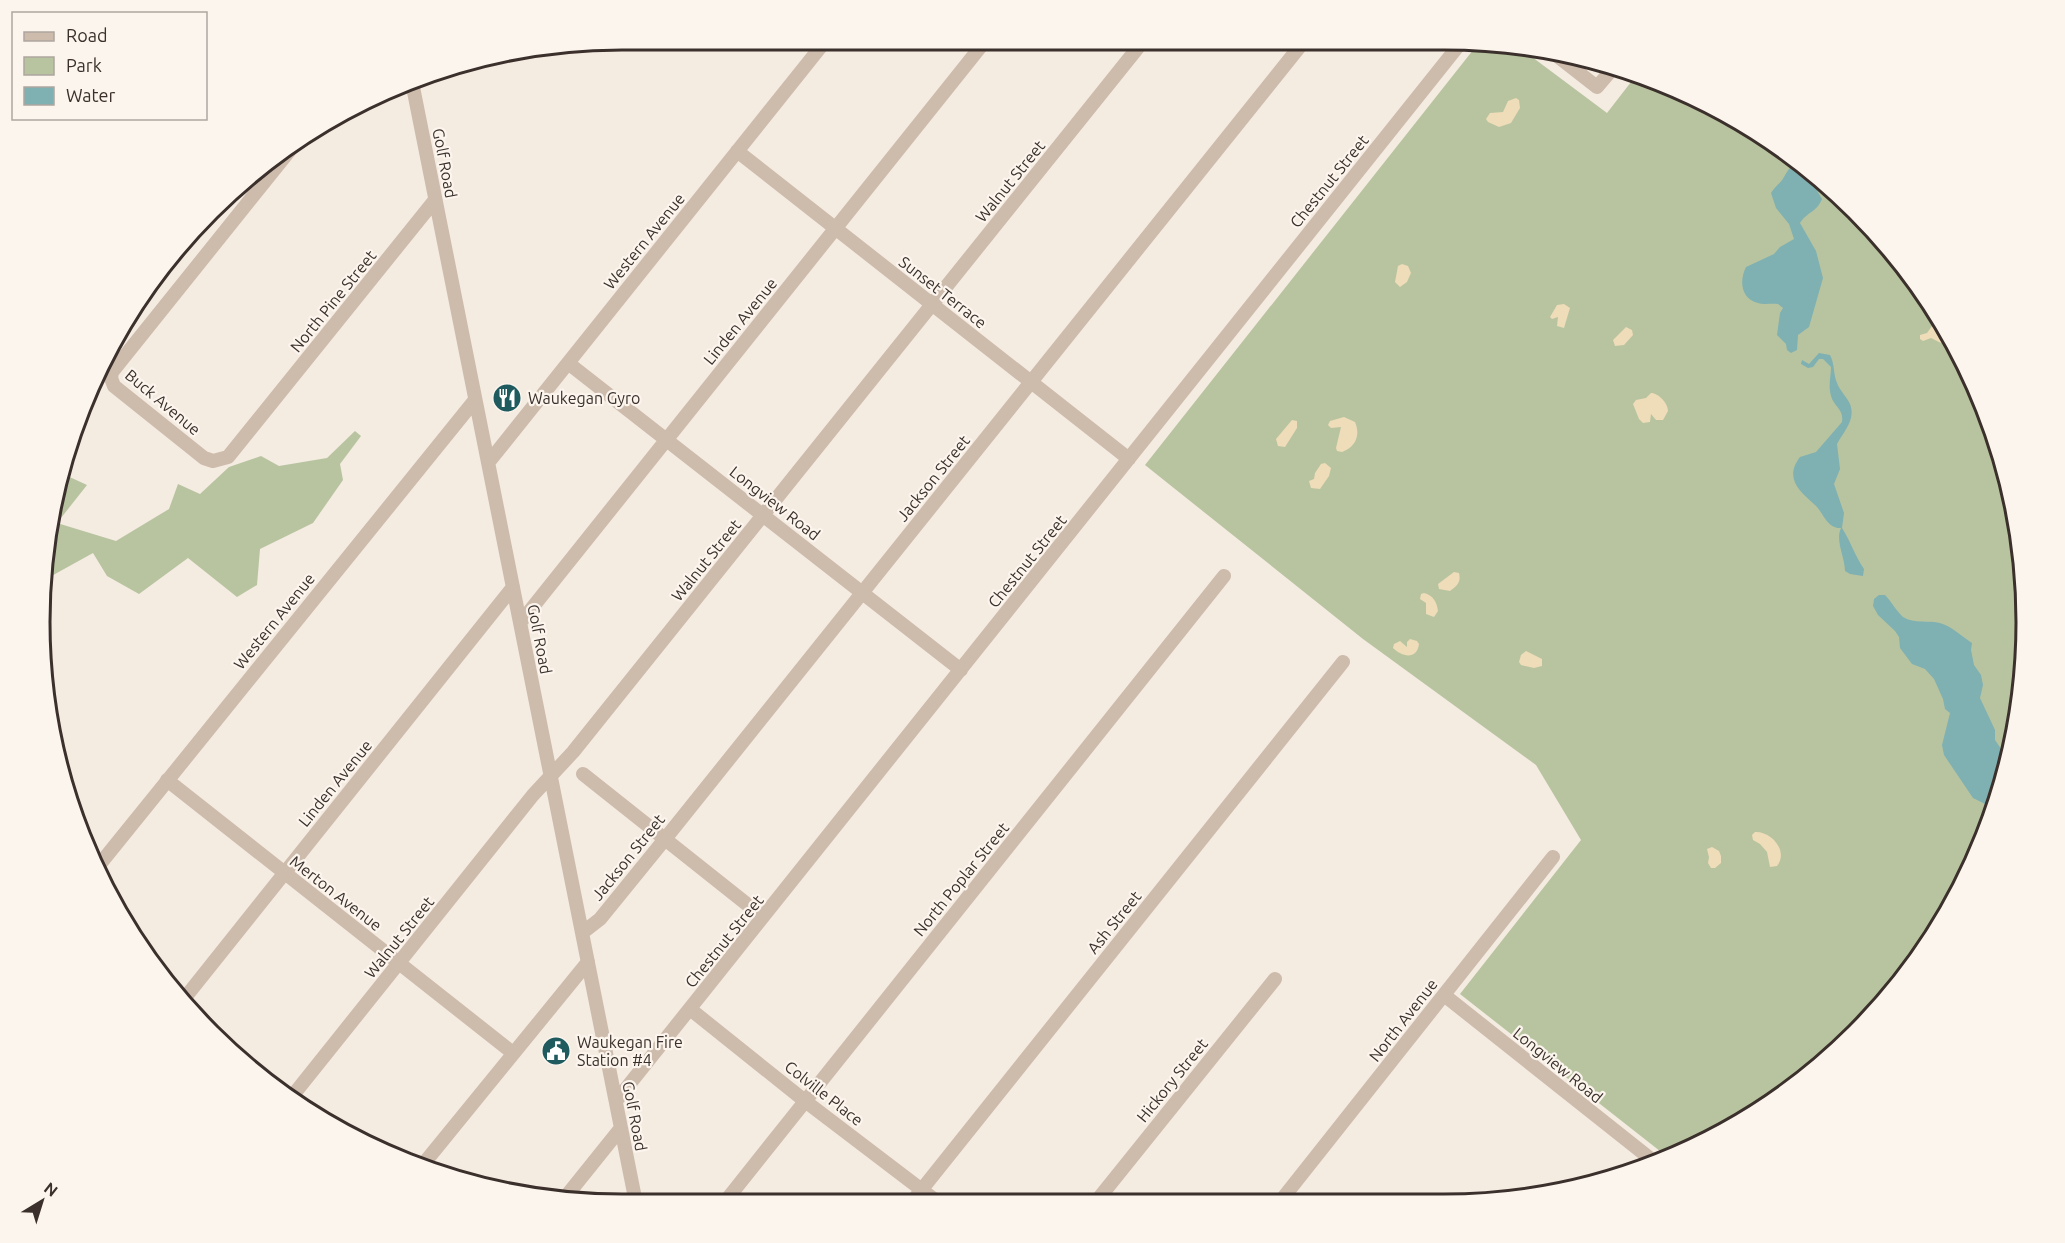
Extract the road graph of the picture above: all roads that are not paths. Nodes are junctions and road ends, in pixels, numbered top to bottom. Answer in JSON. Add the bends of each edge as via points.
{"nodes":[{"id":1,"x":818,"y":50,"type":"edge"},
{"id":2,"x":978,"y":50,"type":"edge"},
{"id":3,"x":1136,"y":50,"type":"edge"},
{"id":4,"x":1297,"y":50,"type":"edge"},
{"id":5,"x":1454,"y":50,"type":"edge"},
{"id":6,"x":1566,"y":63,"type":"edge"},
{"id":7,"x":1608,"y":74,"type":"edge"},
{"id":8,"x":413,"y":89,"type":"edge"},
{"id":9,"x":737,"y":151,"type":"junction"},
{"id":10,"x":279,"y":164,"type":"edge"},
{"id":11,"x":435,"y":200,"type":"junction"},
{"id":12,"x":835,"y":228,"type":"junction"},
{"id":13,"x":932,"y":304,"type":"junction"},
{"id":14,"x":568,"y":363,"type":"junction"},
{"id":15,"x":1031,"y":382,"type":"junction"},
{"id":16,"x":475,"y":400,"type":"junction"},
{"id":17,"x":255,"y":423,"type":"joint"},
{"id":18,"x":666,"y":439,"type":"junction"},
{"id":19,"x":1129,"y":459,"type":"junction"},
{"id":20,"x":488,"y":463,"type":"junction"},
{"id":21,"x":763,"y":515,"type":"junction"},
{"id":22,"x":1224,"y":576,"type":"dead end"},
{"id":23,"x":513,"y":587,"type":"junction"},
{"id":24,"x":862,"y":592,"type":"junction"},
{"id":25,"x":520,"y":622,"type":"junction"},
{"id":26,"x":1343,"y":662,"type":"dead end"},
{"id":27,"x":961,"y":670,"type":"junction"},
{"id":28,"x":583,"y":774,"type":"dead end"},
{"id":29,"x":550,"y":777,"type":"junction"},
{"id":30,"x":167,"y":780,"type":"junction"},
{"id":31,"x":665,"y":839,"type":"junction"},
{"id":32,"x":1553,"y":857,"type":"dead end"},
{"id":33,"x":102,"y":861,"type":"edge"},
{"id":34,"x":284,"y":873,"type":"junction"},
{"id":35,"x":763,"y":917,"type":"junction"},
{"id":36,"x":582,"y":933,"type":"junction"},
{"id":37,"x":588,"y":962,"type":"junction"},
{"id":38,"x":399,"y":963,"type":"junction"},
{"id":39,"x":1275,"y":979,"type":"dead end"},
{"id":40,"x":188,"y":995,"type":"edge"},
{"id":41,"x":1444,"y":995,"type":"junction"},
{"id":42,"x":690,"y":1009,"type":"junction"},
{"id":43,"x":513,"y":1053,"type":"junction"},
{"id":44,"x":296,"y":1091,"type":"edge"},
{"id":45,"x":616,"y":1101,"type":"junction"},
{"id":46,"x":805,"y":1101,"type":"junction"},
{"id":47,"x":621,"y":1128,"type":"junction"},
{"id":48,"x":1647,"y":1156,"type":"edge"},
{"id":49,"x":427,"y":1159,"type":"edge"},
{"id":50,"x":922,"y":1189,"type":"junction"},
{"id":51,"x":570,"y":1191,"type":"edge"},
{"id":52,"x":634,"y":1194,"type":"edge"},
{"id":53,"x":731,"y":1194,"type":"edge"},
{"id":54,"x":918,"y":1194,"type":"edge"},
{"id":55,"x":928,"y":1194,"type":"edge"},
{"id":56,"x":1102,"y":1194,"type":"edge"},
{"id":57,"x":1286,"y":1194,"type":"edge"}],
"edges":[{"from":1,"to":9,"type":"street","name":"Western Avenue"},
{"from":2,"to":12,"type":"street","name":"Linden Avenue"},
{"from":3,"to":13,"type":"street","name":"Walnut Street"},
{"from":4,"to":15,"type":"street","name":"Jackson Street"},
{"from":5,"to":19,"type":"street","name":"Chestnut Street"},
{"from":6,"to":7,"type":"street","via":[[1597,87]]},
{"from":8,"to":11,"type":"street","name":"Golf Road"},
{"from":9,"to":12,"type":"street","name":"Sunset Terrace"},
{"from":9,"to":14,"type":"street","name":"Western Avenue"},
{"from":10,"to":17,"type":"street","name":"Buck Avenue","via":[[157,314],[111,378],[114,386],[204,458],[213,461],[228,457]]},
{"from":11,"to":16,"type":"street","name":"Golf Road"},
{"from":11,"to":17,"type":"street","name":"North Pine Street"},
{"from":12,"to":13,"type":"street","name":"Sunset Terrace"},
{"from":12,"to":18,"type":"street","name":"Linden Avenue"},
{"from":13,"to":15,"type":"street","name":"Sunset Terrace"},
{"from":13,"to":21,"type":"street","name":"Walnut Street"},
{"from":14,"to":18,"type":"street","name":"Longview Road"},
{"from":14,"to":20,"type":"street","name":"Western Avenue"},
{"from":15,"to":19,"type":"street","name":"Sunset Terrace"},
{"from":15,"to":24,"type":"street","name":"Jackson Street"},
{"from":16,"to":20,"type":"street","name":"Golf Road"},
{"from":16,"to":30,"type":"street","name":"Western Avenue"},
{"from":18,"to":21,"type":"street","name":"Longview Road"},
{"from":18,"to":25,"type":"street","name":"Linden Avenue"},
{"from":19,"to":27,"type":"street","name":"Chestnut Street"},
{"from":20,"to":23,"type":"street","name":"Golf Road"},
{"from":21,"to":24,"type":"street","name":"Longview Road"},
{"from":21,"to":29,"type":"street","name":"Walnut Street"},
{"from":22,"to":46,"type":"street","name":"North Poplar Street"},
{"from":23,"to":25,"type":"street","name":"Golf Road"},
{"from":23,"to":34,"type":"street","name":"Linden Avenue"},
{"from":24,"to":27,"type":"street","name":"Longview Road"},
{"from":24,"to":31,"type":"street","name":"Jackson Street"},
{"from":25,"to":29,"type":"street","name":"Golf Road"},
{"from":26,"to":50,"type":"street","name":"Ash Street"},
{"from":27,"to":35,"type":"street","name":"Chestnut Street"},
{"from":28,"to":31,"type":"street"},
{"from":29,"to":36,"type":"street","name":"Golf Road"},
{"from":29,"to":38,"type":"street","name":"Walnut Street"},
{"from":30,"to":33,"type":"street","name":"Western Avenue"},
{"from":30,"to":34,"type":"street","name":"Merton Avenue"},
{"from":31,"to":35,"type":"street"},
{"from":31,"to":36,"type":"street","name":"Jackson Street","via":[[600,919]]},
{"from":32,"to":41,"type":"street","name":"North Avenue"},
{"from":34,"to":38,"type":"street","name":"Merton Avenue"},
{"from":34,"to":40,"type":"street","name":"Linden Avenue"},
{"from":35,"to":42,"type":"street","name":"Chestnut Street"},
{"from":36,"to":37,"type":"street","name":"Golf Road"},
{"from":37,"to":43,"type":"street"},
{"from":37,"to":45,"type":"street","name":"Golf Road"},
{"from":38,"to":43,"type":"street","name":"Merton Avenue"},
{"from":38,"to":44,"type":"street","name":"Walnut Street"},
{"from":39,"to":56,"type":"street","name":"Hickory Street"},
{"from":41,"to":48,"type":"street","name":"Longview Road"},
{"from":41,"to":57,"type":"street","name":"North Avenue"},
{"from":42,"to":45,"type":"street","name":"Chestnut Street"},
{"from":42,"to":46,"type":"street","name":"Colville Place"},
{"from":43,"to":49,"type":"street"},
{"from":45,"to":47,"type":"street","name":"Golf Road"},
{"from":46,"to":50,"type":"street","name":"Colville Place"},
{"from":46,"to":53,"type":"street","name":"North Poplar Street"},
{"from":47,"to":51,"type":"street"},
{"from":47,"to":52,"type":"street","name":"Golf Road"},
{"from":50,"to":54,"type":"street","name":"Ash Street"},
{"from":50,"to":55,"type":"street","name":"Colville Place"}]}
